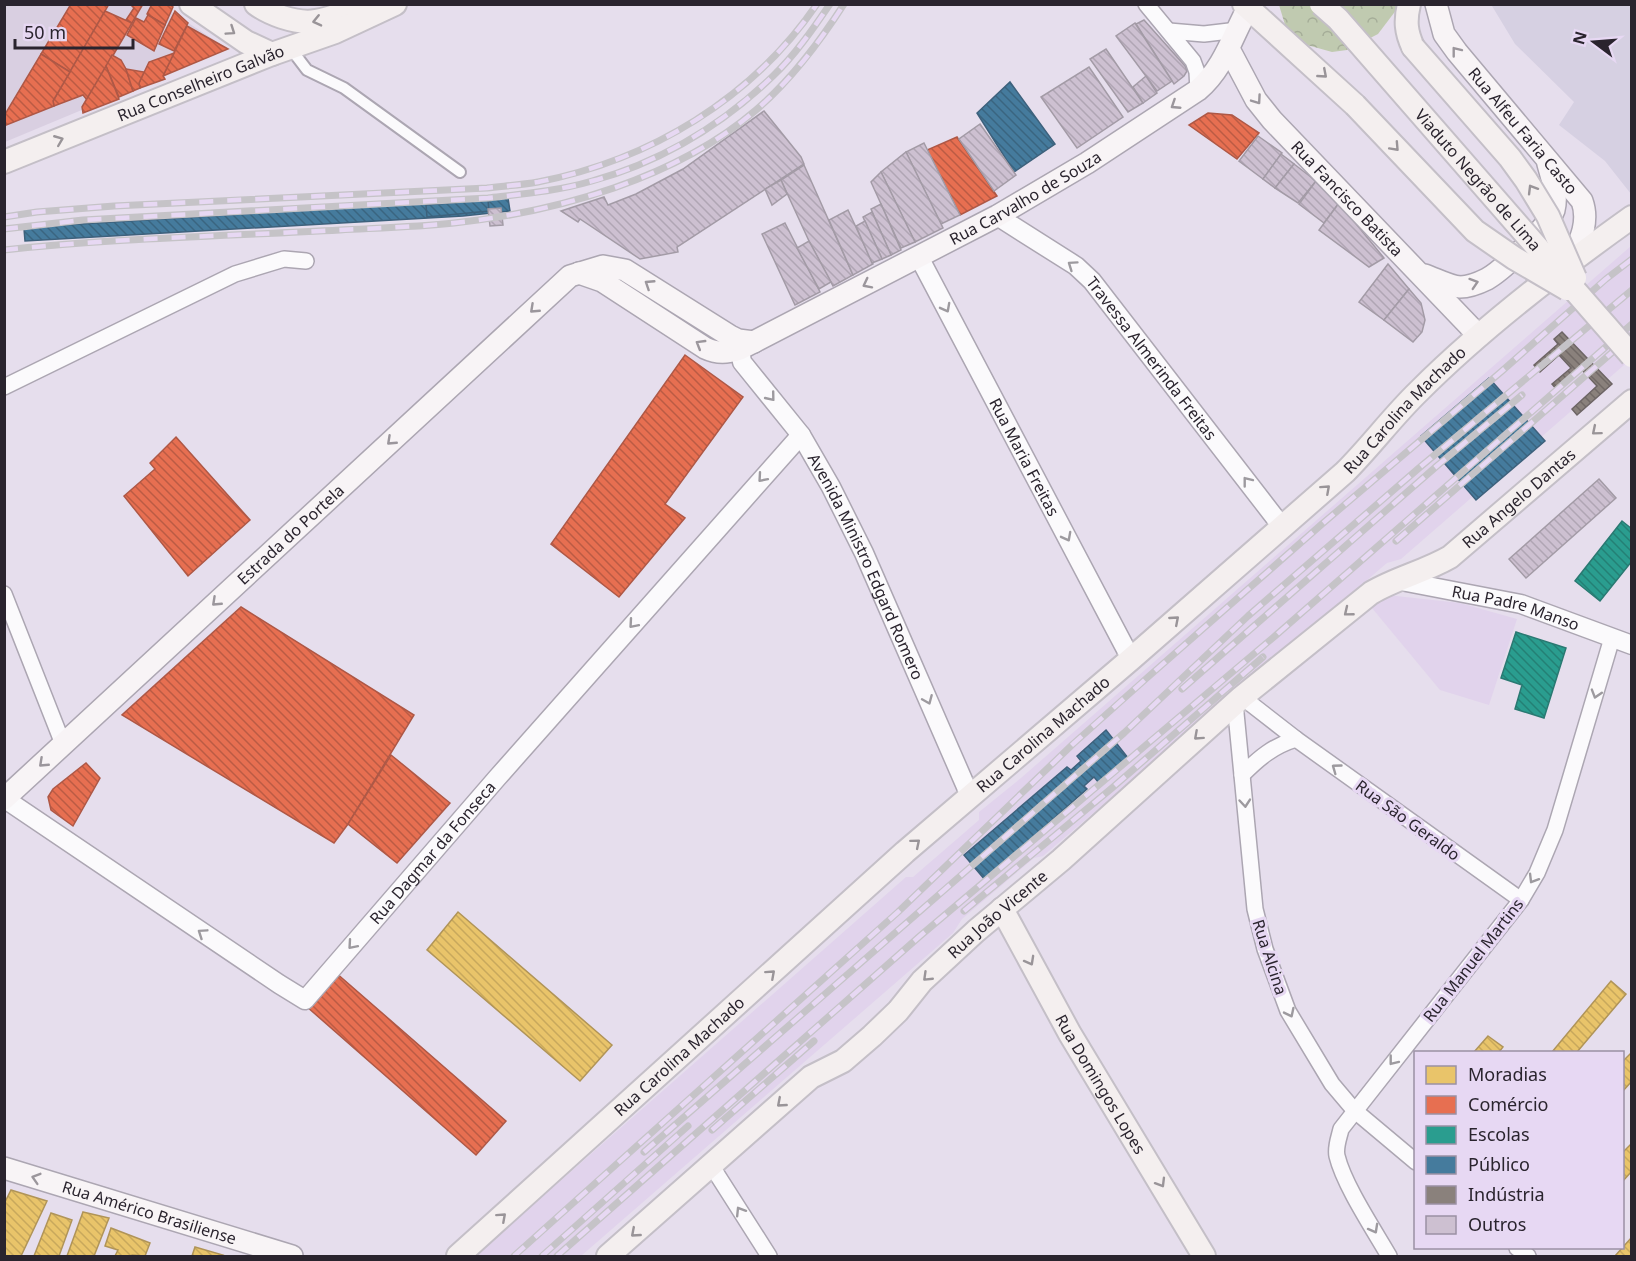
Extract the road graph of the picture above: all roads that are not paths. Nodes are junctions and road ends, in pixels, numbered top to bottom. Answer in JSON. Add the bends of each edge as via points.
{"nodes":[{"id":1,"x":191,"y":4,"type":"edge"},
{"id":2,"x":256,"y":4,"type":"edge"},
{"id":3,"x":395,"y":4,"type":"edge"},
{"id":4,"x":1146,"y":4,"type":"edge"},
{"id":5,"x":1321,"y":4,"type":"edge"},
{"id":6,"x":1409,"y":4,"type":"edge"},
{"id":7,"x":1436,"y":4,"type":"edge"},
{"id":8,"x":1247,"y":6,"type":"edge"},
{"id":9,"x":1169,"y":31,"type":"junction"},
{"id":10,"x":1234,"y":39,"type":"junction"},
{"id":11,"x":282,"y":51,"type":"junction"},
{"id":12,"x":1198,"y":90,"type":"junction"},
{"id":13,"x":1547,"y":160,"type":"junction"},
{"id":14,"x":4,"y":162,"type":"edge"},
{"id":15,"x":460,"y":172,"type":"dead end"},
{"id":16,"x":997,"y":216,"type":"junction"},
{"id":17,"x":1632,"y":217,"type":"edge"},
{"id":18,"x":919,"y":257,"type":"junction"},
{"id":19,"x":306,"y":261,"type":"dead end"},
{"id":20,"x":1570,"y":263,"type":"junction"},
{"id":21,"x":1419,"y":272,"type":"junction"},
{"id":22,"x":1584,"y":298,"type":"junction"},
{"id":23,"x":1479,"y":336,"type":"junction"},
{"id":24,"x":747,"y":346,"type":"junction"},
{"id":25,"x":1632,"y":356,"type":"edge"},
{"id":26,"x":4,"y":387,"type":"edge"},
{"id":27,"x":1632,"y":401,"type":"edge"},
{"id":28,"x":801,"y":435,"type":"junction"},
{"id":29,"x":1283,"y":528,"type":"junction"},
{"id":30,"x":1396,"y":580,"type":"junction"},
{"id":31,"x":4,"y":594,"type":"edge"},
{"id":32,"x":1612,"y":638,"type":"junction"},
{"id":33,"x":1632,"y":645,"type":"edge"},
{"id":34,"x":1131,"y":659,"type":"junction"},
{"id":35,"x":1238,"y":700,"type":"junction"},
{"id":36,"x":1296,"y":739,"type":"junction"},
{"id":37,"x":63,"y":744,"type":"junction"},
{"id":38,"x":1242,"y":774,"type":"junction"},
{"id":39,"x":970,"y":796,"type":"junction"},
{"id":40,"x":5,"y":799,"type":"edge"},
{"id":41,"x":1521,"y":900,"type":"junction"},
{"id":42,"x":1002,"y":909,"type":"junction"},
{"id":43,"x":1354,"y":1110,"type":"junction"},
{"id":44,"x":1414,"y":1160,"type":"edge"},
{"id":45,"x":711,"y":1164,"type":"junction"},
{"id":46,"x":4,"y":1168,"type":"edge"},
{"id":47,"x":292,"y":1257,"type":"edge"},
{"id":48,"x":458,"y":1257,"type":"edge"},
{"id":49,"x":608,"y":1257,"type":"edge"},
{"id":50,"x":769,"y":1257,"type":"edge"},
{"id":51,"x":1204,"y":1257,"type":"edge"},
{"id":52,"x":1389,"y":1257,"type":"edge"}],
"edges":[{"from":1,"to":11,"type":"main road","one_way":true,"via":[[246,42]]},
{"from":3,"to":2,"type":"main road","one_way":true,"via":[[307,23],[271,14]]},
{"from":3,"to":11,"type":"main road","name":"Rua Conselheiro Galvão"},
{"from":4,"to":9,"type":"street"},
{"from":5,"to":22,"type":"main road","name":"Viaduto Negrão de Lima","bridge":true},
{"from":22,"to":6,"type":"main road","one_way":true,"bridge":true,"via":[[1548,216],[1526,180],[1413,47],[1406,24]]},
{"from":13,"to":7,"type":"main road","name":"Rua Alfeu Faria Casto","one_way":true,"via":[[1450,43]]},
{"from":8,"to":10,"type":"main road","name":"Rua Carvalho de Souza"},
{"from":8,"to":22,"type":"main road","one_way":true,"bridge":true,"via":[[1355,105],[1475,231]]},
{"from":9,"to":10,"type":"street"},
{"from":9,"to":12,"type":"street","via":[[1193,61]]},
{"from":10,"to":12,"type":"main road","name":"Rua Carvalho de Souza","via":[[1213,75]]},
{"from":10,"to":21,"type":"main road","name":"Rua Fancisco Batista","one_way":true,"via":[[1256,100]]},
{"from":14,"to":11,"type":"main road","name":"Rua Conselheiro Galvão","one_way":true},
{"from":11,"to":15,"type":"street","via":[[307,70],[344,88]]},
{"from":12,"to":16,"type":"main road","name":"Rua Carvalho de Souza","one_way":true},
{"from":13,"to":20,"type":"main road","name":"Rua Alfeu Faria Casto","via":[[1574,190],[1585,210],[1585,227]]},
{"from":21,"to":13,"type":"main road","one_way":true,"via":[[1459,287],[1479,283],[1500,270],[1547,223],[1554,210],[1555,190]]},
{"from":16,"to":18,"type":"main road","name":"Rua Carvalho de Souza"},
{"from":29,"to":16,"type":"street","name":"Travessa Almerinda Freitas","one_way":true,"via":[[1092,281],[1076,266]]},
{"from":17,"to":20,"type":"main road","name":"Rua Carolina Machado"},
{"from":18,"to":24,"type":"main road","name":"Rua Carvalho de Souza","one_way":true},
{"from":18,"to":34,"type":"street","name":"Rua Maria Freitas","one_way":true},
{"from":19,"to":26,"type":"street","via":[[284,259],[235,274]]},
{"from":20,"to":23,"type":"main road","name":"Rua Carolina Machado"},
{"from":21,"to":23,"type":"main road","name":"Rua Fancisco Batista"},
{"from":22,"to":25,"type":"main road","name":"Viaduto Negrão de Lima","bridge":true},
{"from":29,"to":23,"type":"main road","name":"Rua Carolina Machado","one_way":true,"via":[[1345,472],[1418,392]]},
{"from":24,"to":28,"type":"street","name":"Avenida Ministro Edgard Romero","one_way":true,"via":[[742,362]]},
{"from":24,"to":37,"type":"main road","name":"Estrada do Portela","one_way":true,"via":[[625,270],[603,266],[570,276]]},
{"from":27,"to":30,"type":"main road","name":"Rua Angelo Dantas","one_way":true,"via":[[1449,557]]},
{"from":28,"to":39,"type":"street","name":"Avenida Ministro Edgard Romero","one_way":true,"via":[[864,553]]},
{"from":28,"to":40,"type":"street","name":"Rua Dagmar da Fonseca","one_way":true,"via":[[305,1000]]},
{"from":34,"to":29,"type":"main road","name":"Rua Carolina Machado","one_way":true},
{"from":30,"to":32,"type":"street","name":"Rua Padre Manso","via":[[1521,604]]},
{"from":30,"to":35,"type":"main road","name":"Rua João Vicente","one_way":true,"via":[[1371,593]]},
{"from":31,"to":37,"type":"street"},
{"from":32,"to":33,"type":"street","name":"Rua Padre Manso"},
{"from":32,"to":41,"type":"street","name":"Rua Manuel Martins","one_way":true,"via":[[1552,840]]},
{"from":34,"to":39,"type":"main road","name":"Rua Carolina Machado"},
{"from":35,"to":36,"type":"street","name":"Rua São Geraldo"},
{"from":35,"to":38,"type":"street","name":"Rua Alcina"},
{"from":35,"to":42,"type":"main road","name":"Rua João Vicente","one_way":true},
{"from":36,"to":38,"type":"street","via":[[1270,749]]},
{"from":41,"to":36,"type":"street","name":"Rua São Geraldo","one_way":true},
{"from":37,"to":40,"type":"main road","name":"Estrada do Portela","one_way":true},
{"from":38,"to":43,"type":"street","name":"Rua Alcina","one_way":true,"via":[[1255,909],[1265,949],[1288,1011],[1332,1084]]},
{"from":48,"to":39,"type":"main road","name":"Rua Carolina Machado","one_way":true},
{"from":41,"to":43,"type":"street","name":"Rua Manuel Martins","one_way":true},
{"from":42,"to":45,"type":"main road","name":"Rua João Vicente","one_way":true,"via":[[922,981],[872,1036],[843,1061],[811,1077]]},
{"from":42,"to":51,"type":"main road","name":"Rua Domingos Lopes","one_way":true,"via":[[1070,1035]]},
{"from":43,"to":44,"type":"street","name":"Rua Alcina"},
{"from":43,"to":52,"type":"street","name":"Rua Manuel Martins","one_way":true,"via":[[1341,1129],[1337,1155],[1343,1174]]},
{"from":45,"to":49,"type":"main road","name":"Rua João Vicente","one_way":true},
{"from":50,"to":45,"type":"street","one_way":true},
{"from":47,"to":46,"type":"main road","name":"Rua Américo Brasiliense","one_way":true}]}
